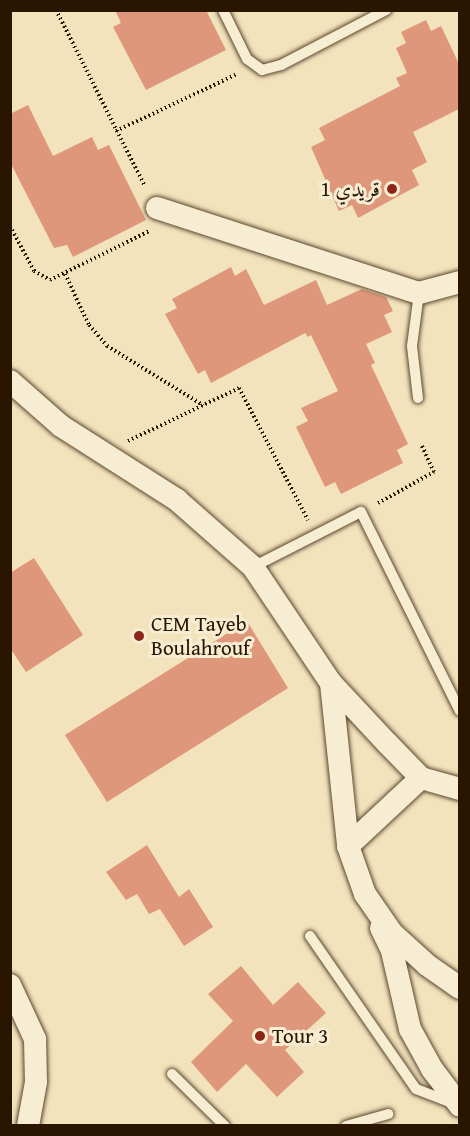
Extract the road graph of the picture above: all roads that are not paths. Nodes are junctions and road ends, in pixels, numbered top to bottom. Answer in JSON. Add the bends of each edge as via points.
{"nodes":[{"id":1,"x":223,"y":10,"type":"edge"},
{"id":2,"x":386,"y":10,"type":"edge"},
{"id":3,"x":157,"y":208,"type":"road end"},
{"id":4,"x":459,"y":282,"type":"edge"},
{"id":5,"x":419,"y":293,"type":"junction"},
{"id":6,"x":10,"y":381,"type":"edge"},
{"id":7,"x":418,"y":398,"type":"dead end"},
{"id":8,"x":253,"y":567,"type":"junction"},
{"id":9,"x":331,"y":683,"type":"junction"},
{"id":10,"x":459,"y":711,"type":"edge"},
{"id":11,"x":421,"y":778,"type":"junction"},
{"id":12,"x":459,"y":789,"type":"edge"},
{"id":13,"x":348,"y":846,"type":"junction"},
{"id":14,"x":365,"y":894,"type":"junction"},
{"id":15,"x":310,"y":936,"type":"dead end"},
{"id":16,"x":10,"y":985,"type":"edge"},
{"id":17,"x":459,"y":988,"type":"edge"},
{"id":18,"x":172,"y":1074,"type":"dead end"},
{"id":19,"x":459,"y":1107,"type":"edge"},
{"id":20,"x":388,"y":1114,"type":"dead end"},
{"id":21,"x":28,"y":1125,"type":"edge"},
{"id":22,"x":225,"y":1125,"type":"edge"},
{"id":23,"x":346,"y":1125,"type":"edge"}],
"edges":[{"from":1,"to":2,"type":"lane","via":[[254,66],[262,70],[281,65]]},
{"from":3,"to":5,"type":"street"},
{"from":4,"to":5,"type":"street"},
{"from":5,"to":7,"type":"lane","via":[[412,346]]},
{"from":6,"to":8,"type":"street","via":[[61,426],[177,500]]},
{"from":8,"to":9,"type":"street"},
{"from":8,"to":10,"type":"lane","via":[[361,512]]},
{"from":9,"to":11,"type":"street"},
{"from":9,"to":13,"type":"street"},
{"from":11,"to":12,"type":"street"},
{"from":11,"to":13,"type":"street"},
{"from":13,"to":14,"type":"street"},
{"from":14,"to":17,"type":"street","via":[[392,933]]},
{"from":14,"to":19,"type":"street","via":[[392,951],[410,1029]]},
{"from":15,"to":19,"type":"lane","via":[[416,1089]]},
{"from":16,"to":21,"type":"street","via":[[35,1039],[36,1082]]},
{"from":18,"to":22,"type":"lane"},
{"from":20,"to":23,"type":"lane"}]}
